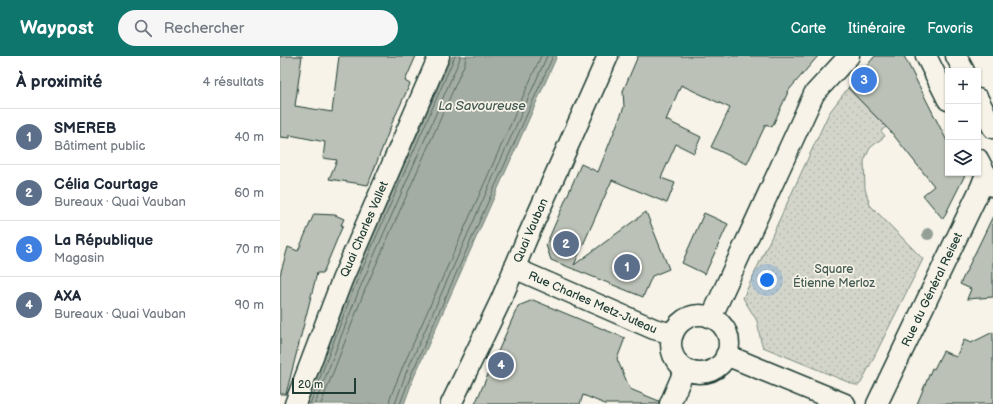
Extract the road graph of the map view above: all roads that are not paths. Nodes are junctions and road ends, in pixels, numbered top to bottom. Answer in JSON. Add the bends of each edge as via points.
{"nodes":[{"id":1,"x":439,"y":56,"type":"edge"},
{"id":2,"x":608,"y":56,"type":"edge"},
{"id":3,"x":849,"y":56,"type":"edge"},
{"id":4,"x":926,"y":56,"type":"edge"},
{"id":5,"x":956,"y":56,"type":"edge"},
{"id":6,"x":962,"y":68,"type":"edge"},
{"id":7,"x":945,"y":94,"type":"edge"},
{"id":8,"x":981,"y":104,"type":"edge"},
{"id":9,"x":993,"y":128,"type":"edge"},
{"id":10,"x":986,"y":174,"type":"edge"},
{"id":11,"x":514,"y":268,"type":"junction"},
{"id":12,"x":711,"y":318,"type":"junction"},
{"id":13,"x":673,"y":334,"type":"junction"},
{"id":14,"x":726,"y":355,"type":"junction"},
{"id":15,"x":685,"y":369,"type":"junction"},
{"id":16,"x":295,"y":404,"type":"edge"},
{"id":17,"x":451,"y":404,"type":"edge"},
{"id":18,"x":670,"y":404,"type":"edge"},
{"id":19,"x":845,"y":404,"type":"edge"},
{"id":20,"x":877,"y":404,"type":"edge"}],
"edges":[{"from":1,"to":16,"type":"street","name":"Quai Charles Vallet","via":[[342,280]]},
{"from":2,"to":11,"type":"street","name":"Quai Vauban"},
{"from":3,"to":12,"type":"street","via":[[814,94]]},
{"from":4,"to":7,"type":"street"},
{"from":5,"to":6,"type":"street"},
{"from":8,"to":9,"type":"street"},
{"from":10,"to":20,"type":"street","name":"Rue du Général Reiset"},
{"from":11,"to":13,"type":"street","name":"Rue Charles Metz-Juteau","via":[[654,329]]},
{"from":11,"to":17,"type":"street","name":"Quai Vauban"},
{"from":12,"to":13,"type":"street","via":[[693,316],[677,326]]},
{"from":12,"to":14,"type":"street","via":[[719,323],[726,333]]},
{"from":13,"to":15,"type":"street","via":[[671,350]]},
{"from":14,"to":15,"type":"street","via":[[713,369],[694,372]]},
{"from":14,"to":19,"type":"street"},
{"from":15,"to":18,"type":"street"}]}
